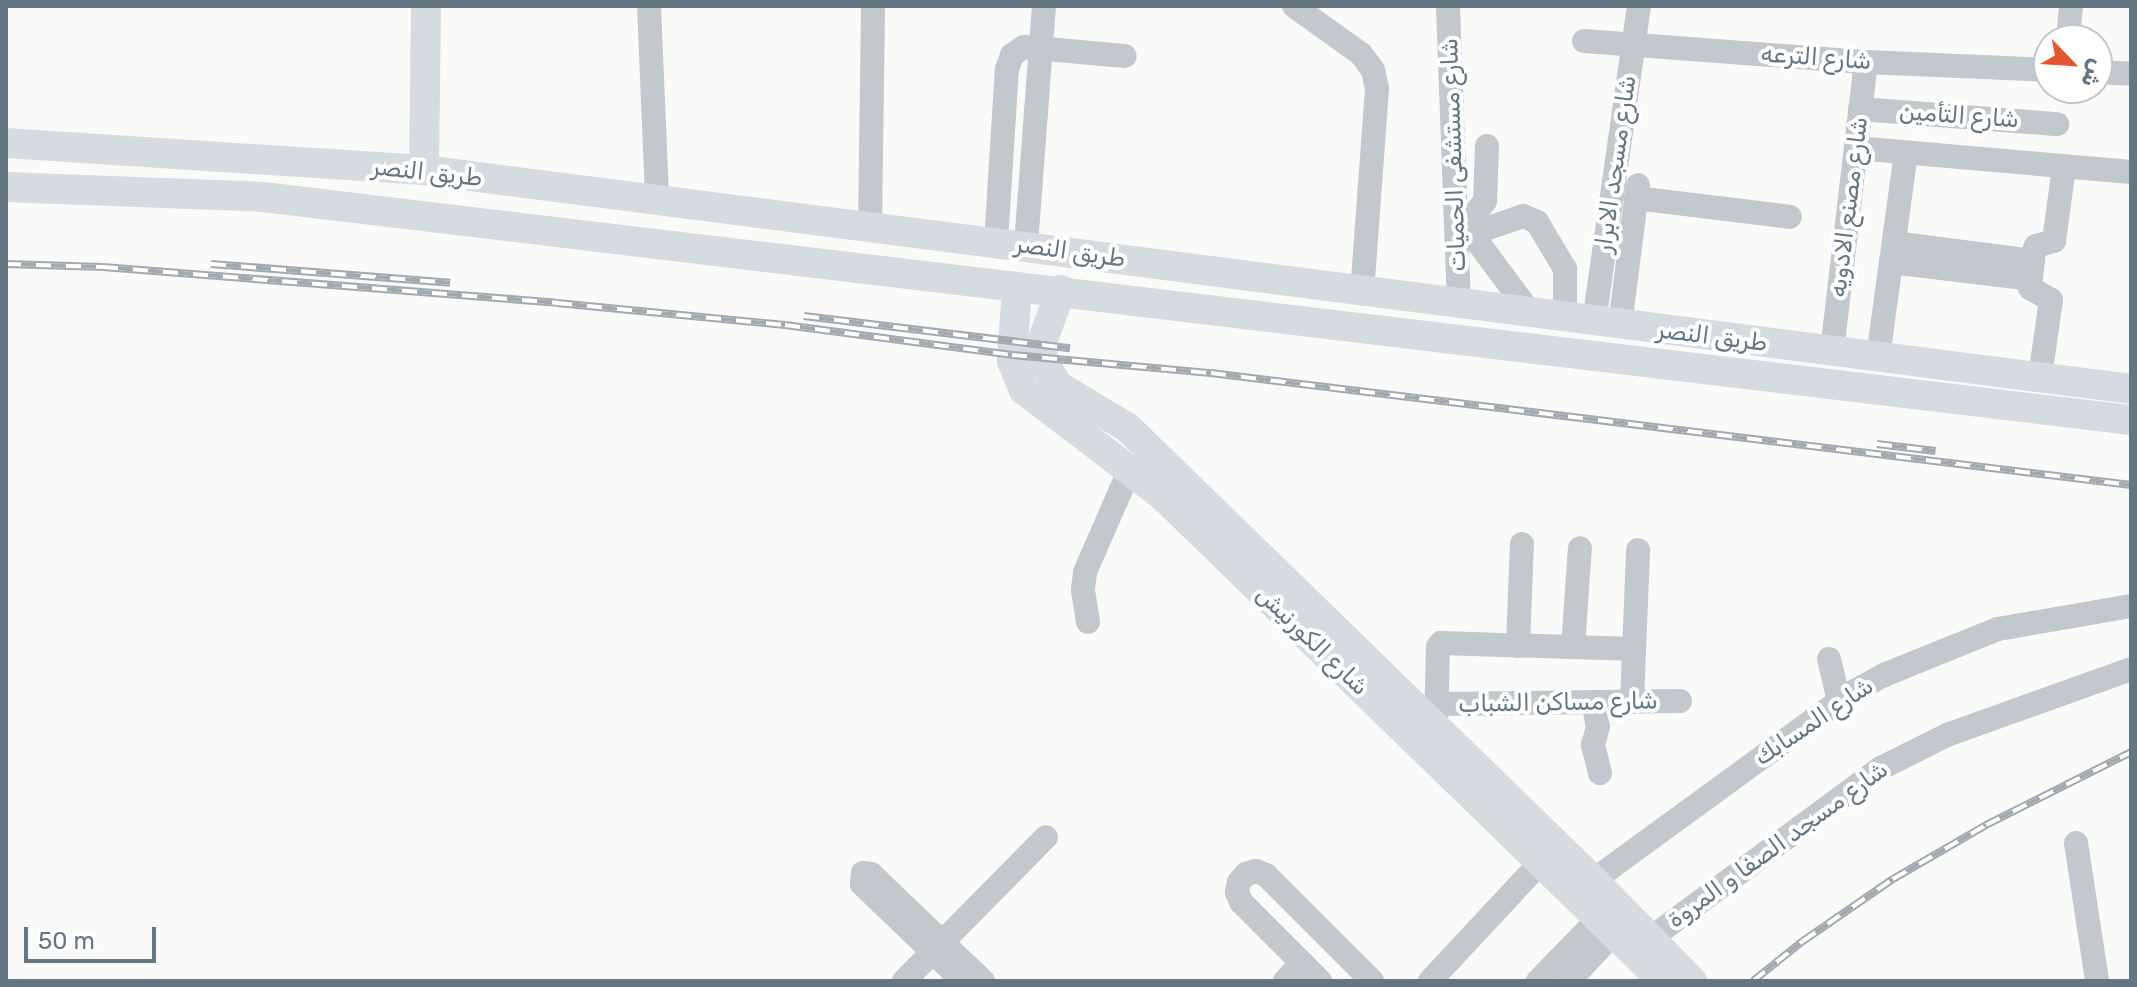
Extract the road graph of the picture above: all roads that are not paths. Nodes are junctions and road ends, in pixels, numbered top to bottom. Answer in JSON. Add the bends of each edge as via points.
{"nodes":[{"id":1,"x":426,"y":6,"type":"edge"},
{"id":2,"x":649,"y":6,"type":"edge"},
{"id":3,"x":873,"y":6,"type":"edge"},
{"id":4,"x":1044,"y":6,"type":"edge"},
{"id":5,"x":1294,"y":6,"type":"edge"},
{"id":6,"x":1448,"y":6,"type":"edge"},
{"id":7,"x":1639,"y":6,"type":"edge"},
{"id":8,"x":1584,"y":41,"type":"dead end"},
{"id":9,"x":1633,"y":45,"type":"junction"},
{"id":10,"x":1041,"y":49,"type":"junction"},
{"id":11,"x":1125,"y":56,"type":"dead end"},
{"id":12,"x":1866,"y":62,"type":"junction"},
{"id":13,"x":2033,"y":69,"type":"edge"},
{"id":14,"x":1860,"y":109,"type":"junction"},
{"id":15,"x":2057,"y":124,"type":"dead end"},
{"id":16,"x":6,"y":143,"type":"edge"},
{"id":17,"x":1487,"y":146,"type":"dead end"},
{"id":18,"x":71,"y":147,"type":"junction"},
{"id":19,"x":1856,"y":148,"type":"junction"},
{"id":20,"x":1906,"y":153,"type":"junction"},
{"id":21,"x":2064,"y":167,"type":"junction"},
{"id":22,"x":424,"y":170,"type":"junction"},
{"id":23,"x":2131,"y":172,"type":"edge"},
{"id":24,"x":6,"y":187,"type":"edge"},
{"id":25,"x":73,"y":188,"type":"junction"},
{"id":26,"x":657,"y":200,"type":"junction"},
{"id":27,"x":1790,"y":217,"type":"dead end"},
{"id":28,"x":870,"y":225,"type":"junction"},
{"id":29,"x":1461,"y":225,"type":"junction"},
{"id":30,"x":996,"y":242,"type":"junction"},
{"id":31,"x":1026,"y":245,"type":"junction"},
{"id":32,"x":1892,"y":253,"type":"junction"},
{"id":33,"x":2032,"y":270,"type":"junction"},
{"id":34,"x":1017,"y":287,"type":"junction"},
{"id":35,"x":1061,"y":290,"type":"junction"},
{"id":36,"x":1362,"y":293,"type":"junction"},
{"id":37,"x":1459,"y":305,"type":"junction"},
{"id":38,"x":1531,"y":314,"type":"junction"},
{"id":39,"x":1593,"y":322,"type":"junction"},
{"id":40,"x":1832,"y":351,"type":"junction"},
{"id":41,"x":1878,"y":357,"type":"junction"},
{"id":42,"x":2040,"y":377,"type":"junction"},
{"id":43,"x":2131,"y":389,"type":"edge"},
{"id":44,"x":2131,"y":420,"type":"edge"},
{"id":45,"x":1140,"y":459,"type":"junction"},
{"id":46,"x":1522,"y":544,"type":"dead end"},
{"id":47,"x":1580,"y":548,"type":"dead end"},
{"id":48,"x":1638,"y":550,"type":"dead end"},
{"id":49,"x":2131,"y":606,"type":"edge"},
{"id":50,"x":1088,"y":622,"type":"dead end"},
{"id":51,"x":1518,"y":646,"type":"junction"},
{"id":52,"x":1573,"y":647,"type":"junction"},
{"id":53,"x":1634,"y":649,"type":"junction"},
{"id":54,"x":1829,"y":659,"type":"dead end"},
{"id":55,"x":2131,"y":669,"type":"edge"},
{"id":56,"x":1680,"y":701,"type":"dead end"},
{"id":57,"x":1839,"y":701,"type":"junction"},
{"id":58,"x":1593,"y":702,"type":"junction"},
{"id":59,"x":1632,"y":702,"type":"junction"},
{"id":60,"x":1436,"y":716,"type":"junction"},
{"id":61,"x":1600,"y":773,"type":"dead end"},
{"id":62,"x":1046,"y":837,"type":"dead end"},
{"id":63,"x":2076,"y":843,"type":"dead end"},
{"id":64,"x":1541,"y":862,"type":"junction"},
{"id":65,"x":1584,"y":886,"type":"junction"},
{"id":66,"x":1311,"y":920,"type":"junction"},
{"id":67,"x":1607,"y":925,"type":"junction"},
{"id":68,"x":1651,"y":938,"type":"junction"},
{"id":69,"x":1333,"y":942,"type":"junction"},
{"id":70,"x":938,"y":947,"type":"junction"},
{"id":71,"x":1304,"y":965,"type":"edge"},
{"id":72,"x":1656,"y":979,"type":"edge"},
{"id":73,"x":904,"y":981,"type":"edge"},
{"id":74,"x":963,"y":981,"type":"edge"},
{"id":75,"x":983,"y":981,"type":"edge"},
{"id":76,"x":1285,"y":981,"type":"edge"},
{"id":77,"x":1372,"y":981,"type":"edge"},
{"id":78,"x":1430,"y":981,"type":"edge"},
{"id":79,"x":1538,"y":981,"type":"edge"},
{"id":80,"x":1569,"y":981,"type":"edge"},
{"id":81,"x":1692,"y":981,"type":"edge"},
{"id":82,"x":2097,"y":981,"type":"edge"}],
"edges":[{"from":1,"to":22,"type":"main road"},
{"from":2,"to":26,"type":"street"},
{"from":3,"to":28,"type":"street"},
{"from":4,"to":10,"type":"street"},
{"from":5,"to":36,"type":"street","via":[[1361,54],[1373,70],[1377,89]]},
{"from":6,"to":29,"type":"street","name":"شارع مستشفى الحميات"},
{"from":7,"to":9,"type":"street","name":"شارع مسجد الابرار"},
{"from":8,"to":9,"type":"street","name":"شارع الترعه"},
{"from":9,"to":12,"type":"street","name":"شارع الترعه"},
{"from":9,"to":39,"type":"street","name":"شارع مسجد الابرار"},
{"from":10,"to":11,"type":"street"},
{"from":10,"to":30,"type":"street","via":[[1024,47],[1012,55],[1007,69]]},
{"from":10,"to":31,"type":"street"},
{"from":12,"to":13,"type":"street","name":"شارع الترعه"},
{"from":12,"to":14,"type":"street","name":"شارع مصنع الادويه"},
{"from":14,"to":15,"type":"street","name":"شارع التأمين"},
{"from":14,"to":19,"type":"street","name":"شارع مصنع الادويه"},
{"from":16,"to":18,"type":"main road","name":"طريق النصر"},
{"from":17,"to":29,"type":"street","via":[[1485,201]]},
{"from":18,"to":22,"type":"main road","name":"طريق النصر"},
{"from":18,"to":25,"type":"main road"},
{"from":19,"to":20,"type":"street"},
{"from":19,"to":40,"type":"street","name":"شارع مصنع الادويه"},
{"from":20,"to":21,"type":"street"},
{"from":20,"to":32,"type":"street"},
{"from":21,"to":23,"type":"street"},
{"from":21,"to":33,"type":"street","via":[[2054,241],[2036,246]]},
{"from":22,"to":26,"type":"main road","name":"طريق النصر"},
{"from":24,"to":25,"type":"main road","name":"طريق النصر"},
{"from":25,"to":34,"type":"main road","name":"طريق النصر","via":[[263,197]]},
{"from":26,"to":28,"type":"main road","name":"طريق النصر"},
{"from":27,"to":39,"type":"street","via":[[1637,190]]},
{"from":28,"to":30,"type":"main road","name":"طريق النصر"},
{"from":29,"to":37,"type":"street","name":"شارع مستشفى الحميات"},
{"from":29,"to":38,"type":"street"},
{"from":29,"to":39,"type":"street","via":[[1523,216],[1537,222]]},
{"from":30,"to":31,"type":"main road","name":"طريق النصر"},
{"from":31,"to":36,"type":"main road","name":"طريق النصر"},
{"from":32,"to":33,"type":"street"},
{"from":32,"to":41,"type":"street"},
{"from":33,"to":42,"type":"street","via":[[2032,291],[2051,300]]},
{"from":34,"to":35,"type":"main road","name":"طريق النصر"},
{"from":34,"to":45,"type":"main road","name":"شارع الكورنيش","via":[[1012,361],[1020,384],[1049,412]]},
{"from":35,"to":44,"type":"main road","name":"طريق النصر"},
{"from":35,"to":45,"type":"main road","name":"شارع الكورنيش","via":[[1041,345],[1051,375],[1066,392],[1117,420]]},
{"from":36,"to":37,"type":"main road","name":"طريق النصر"},
{"from":37,"to":38,"type":"main road","name":"طريق النصر"},
{"from":38,"to":39,"type":"main road","name":"طريق النصر"},
{"from":39,"to":40,"type":"main road","name":"طريق النصر"},
{"from":40,"to":41,"type":"main road","name":"طريق النصر"},
{"from":41,"to":42,"type":"main road","name":"طريق النصر"},
{"from":42,"to":43,"type":"main road","name":"طريق النصر"},
{"from":45,"to":50,"type":"street","via":[[1085,572]]},
{"from":45,"to":60,"type":"main road","name":"شارع الكورنيش"},
{"from":45,"to":64,"type":"main road","name":"شارع الكورنيش","via":[[1163,496]]},
{"from":46,"to":51,"type":"street"},
{"from":47,"to":52,"type":"street"},
{"from":48,"to":53,"type":"street"},
{"from":49,"to":57,"type":"street","name":"شارع المسابك","via":[[1998,629],[1884,675]]},
{"from":51,"to":52,"type":"street"},
{"from":51,"to":60,"type":"street","via":[[1439,645]]},
{"from":52,"to":53,"type":"street"},
{"from":53,"to":59,"type":"street"},
{"from":54,"to":57,"type":"street"},
{"from":55,"to":68,"type":"street","name":"شارع مسجد الصفا و المروة","via":[[1947,735],[1891,762]]},
{"from":56,"to":59,"type":"street","name":"شارع مساكن الشباب"},
{"from":57,"to":65,"type":"street","name":"شارع المسابك"},
{"from":58,"to":59,"type":"street","name":"شارع مساكن الشباب"},
{"from":58,"to":60,"type":"street","name":"شارع مساكن الشباب"},
{"from":58,"to":61,"type":"street","via":[[1598,727],[1593,745]]},
{"from":60,"to":65,"type":"main road","name":"شارع الكورنيش"},
{"from":62,"to":70,"type":"street"},
{"from":63,"to":82,"type":"street"},
{"from":64,"to":65,"type":"main road","name":"شارع الكورنيش"},
{"from":64,"to":78,"type":"street"},
{"from":65,"to":67,"type":"main road","name":"شارع الكورنيش"},
{"from":65,"to":68,"type":"main road","name":"شارع الكورنيش"},
{"from":66,"to":69,"type":"street"},
{"from":66,"to":71,"type":"street"},
{"from":66,"to":71,"type":"street","via":[[1266,875],[1256,871],[1239,882],[1241,902]]},
{"from":67,"to":72,"type":"main road","name":"شارع الكورنيش"},
{"from":67,"to":79,"type":"street"},
{"from":67,"to":80,"type":"street"},
{"from":68,"to":81,"type":"main road","name":"شارع الكورنيش"},
{"from":69,"to":71,"type":"street"},
{"from":69,"to":77,"type":"street"},
{"from":70,"to":73,"type":"street"},
{"from":70,"to":74,"type":"street"},
{"from":70,"to":75,"type":"street"},
{"from":71,"to":76,"type":"street"}]}
